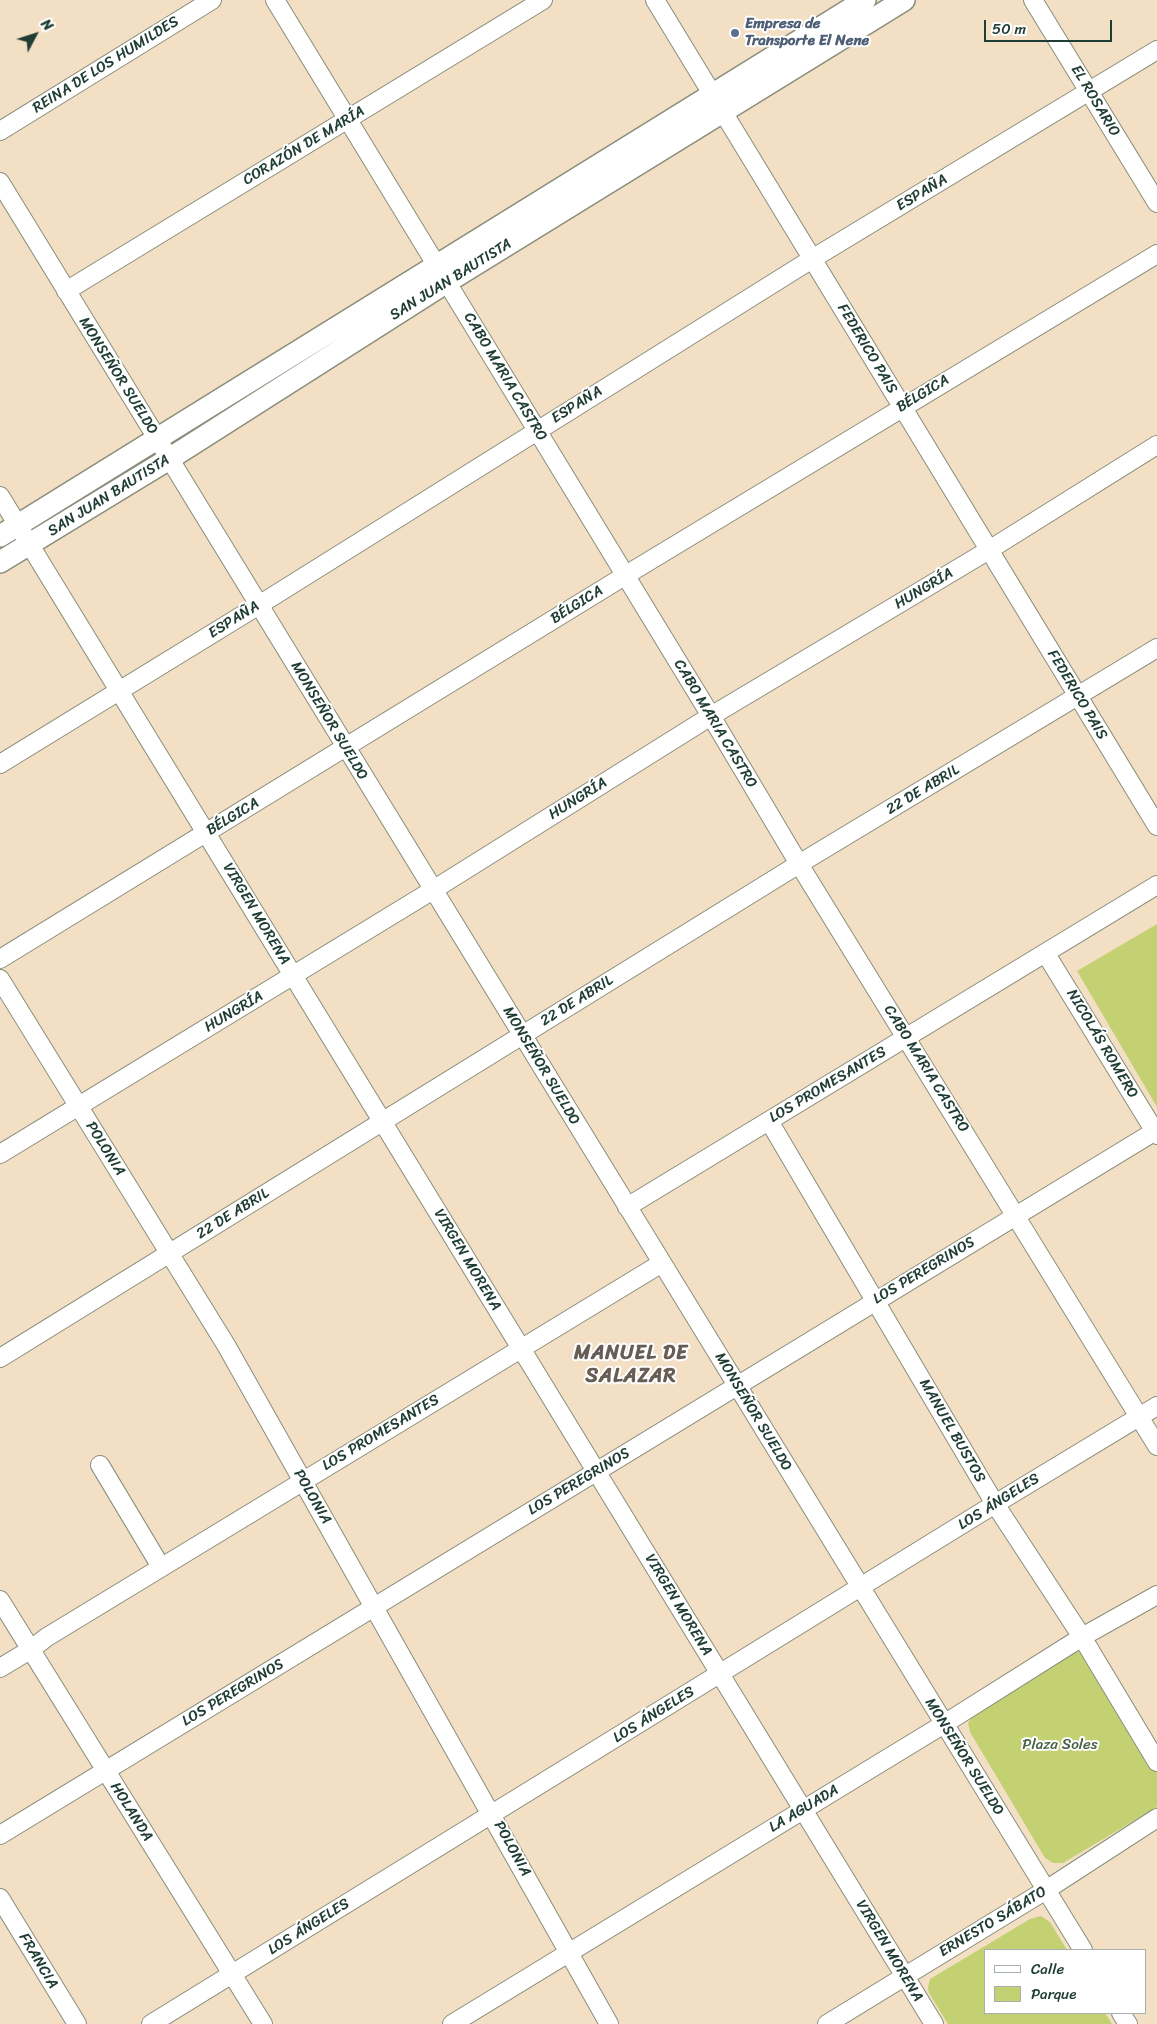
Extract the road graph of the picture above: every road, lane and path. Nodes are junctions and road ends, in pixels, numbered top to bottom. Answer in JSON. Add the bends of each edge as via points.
{"nodes":[{"id":1,"x":212,"y":0,"type":"edge"},
{"id":2,"x":275,"y":0,"type":"edge"},
{"id":3,"x":543,"y":0,"type":"edge"},
{"id":4,"x":655,"y":0,"type":"edge"},
{"id":5,"x":865,"y":0,"type":"edge"},
{"id":6,"x":904,"y":0,"type":"edge"},
{"id":7,"x":1033,"y":0,"type":"edge"},
{"id":8,"x":1157,"y":50,"type":"edge"},
{"id":9,"x":1090,"y":92,"type":"junction"},
{"id":10,"x":717,"y":104,"type":"junction"},
{"id":11,"x":347,"y":120,"type":"junction"},
{"id":12,"x":0,"y":131,"type":"edge"},
{"id":13,"x":0,"y":182,"type":"edge"},
{"id":14,"x":1157,"y":202,"type":"edge"},
{"id":15,"x":1157,"y":254,"type":"edge"},
{"id":16,"x":812,"y":259,"type":"junction"},
{"id":17,"x":441,"y":274,"type":"junction"},
{"id":18,"x":66,"y":291,"type":"junction"},
{"id":19,"x":902,"y":407,"type":"junction"},
{"id":20,"x":537,"y":430,"type":"junction"},
{"id":21,"x":157,"y":439,"type":"junction"},
{"id":22,"x":1157,"y":444,"type":"edge"},
{"id":23,"x":169,"y":459,"type":"junction"},
{"id":24,"x":0,"y":496,"type":"edge"},
{"id":25,"x":9,"y":530,"type":"edge"},
{"id":26,"x":29,"y":544,"type":"junction"},
{"id":27,"x":989,"y":550,"type":"junction"},
{"id":28,"x":0,"y":562,"type":"edge"},
{"id":29,"x":626,"y":575,"type":"junction"},
{"id":30,"x":259,"y":605,"type":"junction"},
{"id":31,"x":1157,"y":648,"type":"edge"},
{"id":32,"x":119,"y":691,"type":"junction"},
{"id":33,"x":1078,"y":696,"type":"junction"},
{"id":34,"x":711,"y":716,"type":"junction"},
{"id":35,"x":346,"y":748,"type":"junction"},
{"id":36,"x":0,"y":764,"type":"edge"},
{"id":37,"x":1157,"y":826,"type":"edge"},
{"id":38,"x":206,"y":834,"type":"junction"},
{"id":39,"x":799,"y":864,"type":"junction"},
{"id":40,"x":1157,"y":885,"type":"edge"},
{"id":41,"x":433,"y":890,"type":"junction"},
{"id":42,"x":1046,"y":954,"type":"junction"},
{"id":43,"x":0,"y":960,"type":"edge"},
{"id":44,"x":293,"y":976,"type":"junction"},
{"id":45,"x":0,"y":979,"type":"edge"},
{"id":46,"x":522,"y":1035,"type":"junction"},
{"id":47,"x":907,"y":1038,"type":"junction"},
{"id":48,"x":79,"y":1106,"type":"junction"},
{"id":49,"x":770,"y":1121,"type":"junction"},
{"id":50,"x":382,"y":1122,"type":"junction"},
{"id":51,"x":1156,"y":1132,"type":"edge"},
{"id":52,"x":0,"y":1154,"type":"edge"},
{"id":53,"x":627,"y":1207,"type":"junction"},
{"id":54,"x":1016,"y":1216,"type":"junction"},
{"id":55,"x":170,"y":1253,"type":"junction"},
{"id":56,"x":662,"y":1263,"type":"junction"},
{"id":57,"x":875,"y":1300,"type":"junction"},
{"id":58,"x":521,"y":1349,"type":"junction"},
{"id":59,"x":0,"y":1358,"type":"edge"},
{"id":60,"x":737,"y":1386,"type":"junction"},
{"id":61,"x":1157,"y":1406,"type":"edge"},
{"id":62,"x":1139,"y":1417,"type":"junction"},
{"id":63,"x":1157,"y":1446,"type":"edge"},
{"id":64,"x":100,"y":1464,"type":"dead end"},
{"id":65,"x":596,"y":1472,"type":"junction"},
{"id":66,"x":303,"y":1481,"type":"junction"},
{"id":67,"x":995,"y":1504,"type":"junction"},
{"id":68,"x":161,"y":1567,"type":"junction"},
{"id":69,"x":861,"y":1588,"type":"junction"},
{"id":70,"x":1157,"y":1595,"type":"edge"},
{"id":71,"x":0,"y":1600,"type":"edge"},
{"id":72,"x":375,"y":1607,"type":"junction"},
{"id":73,"x":1082,"y":1637,"type":"junction"},
{"id":74,"x":30,"y":1650,"type":"junction"},
{"id":75,"x":0,"y":1668,"type":"edge"},
{"id":76,"x":720,"y":1674,"type":"junction"},
{"id":77,"x":944,"y":1724,"type":"junction"},
{"id":78,"x":1157,"y":1762,"type":"edge"},
{"id":79,"x":105,"y":1770,"type":"junction"},
{"id":80,"x":803,"y":1810,"type":"junction"},
{"id":81,"x":492,"y":1814,"type":"junction"},
{"id":82,"x":1157,"y":1818,"type":"edge"},
{"id":83,"x":0,"y":1834,"type":"edge"},
{"id":84,"x":1046,"y":1890,"type":"junction"},
{"id":85,"x":0,"y":1898,"type":"edge"},
{"id":86,"x":1082,"y":1949,"type":"edge"},
{"id":87,"x":569,"y":1952,"type":"junction"},
{"id":88,"x":232,"y":1974,"type":"junction"},
{"id":89,"x":905,"y":1976,"type":"junction"},
{"id":90,"x":77,"y":2024,"type":"edge"},
{"id":91,"x":151,"y":2024,"type":"edge"},
{"id":92,"x":263,"y":2024,"type":"edge"},
{"id":93,"x":452,"y":2024,"type":"edge"},
{"id":94,"x":609,"y":2024,"type":"edge"},
{"id":95,"x":827,"y":2024,"type":"edge"},
{"id":96,"x":934,"y":2024,"type":"edge"}],
"edges":[{"from":1,"to":12,"type":"street","name":"REINA DE LOS HUMILDES"},
{"from":2,"to":11,"type":"street","name":"CABO MARIA CASTRO"},
{"from":3,"to":11,"type":"street","name":"CORAZÓN DE MARÍA"},
{"from":4,"to":10,"type":"street","name":"FEDERICO PAIS"},
{"from":5,"to":10,"type":"street","name":"SAN JUAN BAUTISTA"},
{"from":6,"to":10,"type":"street","name":"SAN JUAN BAUTISTA"},
{"from":7,"to":9,"type":"street","name":"EL ROSARIO"},
{"from":8,"to":9,"type":"street","name":"ESPAÑA"},
{"from":9,"to":14,"type":"street","name":"EL ROSARIO"},
{"from":9,"to":16,"type":"street","name":"ESPAÑA"},
{"from":10,"to":16,"type":"street","name":"FEDERICO PAIS"},
{"from":10,"to":17,"type":"street","name":"SAN JUAN BAUTISTA"},
{"from":11,"to":17,"type":"street","name":"CABO MARIA CASTRO"},
{"from":11,"to":18,"type":"street","name":"CORAZÓN DE MARÍA"},
{"from":13,"to":18,"type":"street","name":"MONSEÑOR SUELDO"},
{"from":15,"to":19,"type":"street","name":"BÉLGICA"},
{"from":16,"to":19,"type":"street","name":"FEDERICO PAIS"},
{"from":16,"to":20,"type":"street","name":"ESPAÑA"},
{"from":17,"to":20,"type":"street","name":"CABO MARIA CASTRO"},
{"from":17,"to":21,"type":"street","name":"SAN JUAN BAUTISTA"},
{"from":17,"to":23,"type":"street","name":"SAN JUAN BAUTISTA"},
{"from":18,"to":21,"type":"street","name":"MONSEÑOR SUELDO"},
{"from":19,"to":27,"type":"street","name":"FEDERICO PAIS"},
{"from":19,"to":29,"type":"street","name":"BÉLGICA"},
{"from":20,"to":29,"type":"street","name":"CABO MARIA CASTRO"},
{"from":20,"to":30,"type":"street","name":"ESPAÑA"},
{"from":21,"to":23,"type":"street","name":"MONSEÑOR SUELDO"},
{"from":21,"to":25,"type":"street","name":"SAN JUAN BAUTISTA"},
{"from":22,"to":27,"type":"street","name":"HUNGRÍA"},
{"from":23,"to":26,"type":"street","name":"SAN JUAN BAUTISTA"},
{"from":23,"to":30,"type":"street","name":"MONSEÑOR SUELDO"},
{"from":24,"to":25,"type":"street","name":"VIRGEN MORENA"},
{"from":25,"to":26,"type":"street","name":"VIRGEN MORENA"},
{"from":26,"to":28,"type":"street","name":"SAN JUAN BAUTISTA"},
{"from":26,"to":32,"type":"street","name":"VIRGEN MORENA"},
{"from":27,"to":33,"type":"street","name":"FEDERICO PAIS"},
{"from":27,"to":34,"type":"street","name":"HUNGRÍA"},
{"from":29,"to":34,"type":"street","name":"CABO MARIA CASTRO"},
{"from":29,"to":35,"type":"street","name":"BÉLGICA"},
{"from":30,"to":32,"type":"street","name":"ESPAÑA"},
{"from":30,"to":35,"type":"street","name":"MONSEÑOR SUELDO"},
{"from":31,"to":33,"type":"street","name":"22 DE ABRIL"},
{"from":32,"to":36,"type":"street","name":"ESPAÑA"},
{"from":32,"to":38,"type":"street","name":"VIRGEN MORENA"},
{"from":33,"to":37,"type":"street","name":"FEDERICO PAIS"},
{"from":33,"to":39,"type":"street","name":"22 DE ABRIL"},
{"from":34,"to":39,"type":"street","name":"CABO MARIA CASTRO"},
{"from":34,"to":41,"type":"street","name":"HUNGRÍA"},
{"from":35,"to":38,"type":"street","name":"BÉLGICA"},
{"from":35,"to":41,"type":"street","name":"MONSEÑOR SUELDO"},
{"from":38,"to":43,"type":"street","name":"BÉLGICA"},
{"from":38,"to":44,"type":"street","name":"VIRGEN MORENA"},
{"from":39,"to":46,"type":"street","name":"22 DE ABRIL"},
{"from":39,"to":47,"type":"street","name":"CABO MARIA CASTRO"},
{"from":40,"to":42,"type":"street","name":"LOS PROMESANTES"},
{"from":41,"to":44,"type":"street","name":"HUNGRÍA"},
{"from":41,"to":46,"type":"street","name":"MONSEÑOR SUELDO"},
{"from":42,"to":47,"type":"street","name":"LOS PROMESANTES"},
{"from":42,"to":51,"type":"street","name":"NICOLÁS ROMERO"},
{"from":44,"to":48,"type":"street","name":"HUNGRÍA"},
{"from":44,"to":50,"type":"street","name":"VIRGEN MORENA"},
{"from":45,"to":48,"type":"street","name":"POLONIA"},
{"from":46,"to":50,"type":"street","name":"22 DE ABRIL"},
{"from":46,"to":53,"type":"street","name":"MONSEÑOR SUELDO"},
{"from":47,"to":49,"type":"street","name":"LOS PROMESANTES"},
{"from":47,"to":54,"type":"street","name":"CABO MARIA CASTRO"},
{"from":48,"to":52,"type":"street","name":"HUNGRÍA"},
{"from":48,"to":55,"type":"street","name":"POLONIA"},
{"from":49,"to":53,"type":"street","name":"LOS PROMESANTES"},
{"from":49,"to":57,"type":"street","name":"MANUEL BUSTOS"},
{"from":50,"to":55,"type":"street","name":"22 DE ABRIL"},
{"from":50,"to":58,"type":"street","name":"VIRGEN MORENA"},
{"from":51,"to":54,"type":"street","name":"LOS PEREGRINOS"},
{"from":53,"to":56,"type":"street","name":"MONSEÑOR SUELDO"},
{"from":54,"to":57,"type":"street","name":"LOS PEREGRINOS"},
{"from":54,"to":62,"type":"street","name":"CABO MARIA CASTRO"},
{"from":55,"to":59,"type":"street","name":"22 DE ABRIL"},
{"from":55,"to":66,"type":"street","name":"POLONIA"},
{"from":56,"to":58,"type":"street","name":"LOS PROMESANTES"},
{"from":56,"to":60,"type":"street","name":"MONSEÑOR SUELDO"},
{"from":57,"to":60,"type":"street","name":"LOS PEREGRINOS"},
{"from":57,"to":67,"type":"street","name":"MANUEL BUSTOS"},
{"from":58,"to":65,"type":"street","name":"VIRGEN MORENA"},
{"from":58,"to":66,"type":"street","name":"LOS PROMESANTES"},
{"from":60,"to":65,"type":"street","name":"LOS PEREGRINOS"},
{"from":60,"to":69,"type":"street","name":"MONSEÑOR SUELDO"},
{"from":61,"to":62,"type":"street","name":"LOS ÁNGELES"},
{"from":62,"to":63,"type":"street","name":"CABO MARIA CASTRO"},
{"from":62,"to":67,"type":"street","name":"LOS ÁNGELES"},
{"from":64,"to":68,"type":"street"},
{"from":65,"to":72,"type":"street","name":"LOS PEREGRINOS"},
{"from":65,"to":76,"type":"street","name":"VIRGEN MORENA"},
{"from":66,"to":68,"type":"street","name":"LOS PROMESANTES"},
{"from":66,"to":72,"type":"street","name":"POLONIA"},
{"from":67,"to":69,"type":"street","name":"LOS ÁNGELES"},
{"from":67,"to":73,"type":"street","name":"MANUEL BUSTOS"},
{"from":68,"to":74,"type":"street","name":"LOS PROMESANTES","via":[[47,1636]]},
{"from":69,"to":76,"type":"street","name":"LOS ÁNGELES"},
{"from":69,"to":77,"type":"street","name":"MONSEÑOR SUELDO"},
{"from":70,"to":73,"type":"street","name":"LA AGUADA"},
{"from":71,"to":74,"type":"street","name":"HOLANDA"},
{"from":72,"to":79,"type":"street","name":"LOS PEREGRINOS"},
{"from":72,"to":81,"type":"street","name":"POLONIA"},
{"from":73,"to":77,"type":"street","name":"LA AGUADA"},
{"from":73,"to":78,"type":"street","name":"MANUEL BUSTOS"},
{"from":74,"to":75,"type":"street","name":"LOS PROMESANTES"},
{"from":74,"to":79,"type":"street","name":"HOLANDA"},
{"from":76,"to":80,"type":"street","name":"VIRGEN MORENA"},
{"from":76,"to":81,"type":"street","name":"LOS ÁNGELES"},
{"from":77,"to":80,"type":"street","name":"LA AGUADA"},
{"from":77,"to":84,"type":"street","name":"MONSEÑOR SUELDO"},
{"from":79,"to":83,"type":"street","name":"LOS PEREGRINOS"},
{"from":79,"to":88,"type":"street","name":"HOLANDA"},
{"from":80,"to":87,"type":"street","name":"LA AGUADA"},
{"from":80,"to":89,"type":"street","name":"VIRGEN MORENA"},
{"from":81,"to":87,"type":"street","name":"POLONIA"},
{"from":81,"to":88,"type":"street","name":"LOS ÁNGELES"},
{"from":82,"to":84,"type":"street","name":"ERNESTO SÁBATO"},
{"from":84,"to":86,"type":"street","name":"MONSEÑOR SUELDO"},
{"from":84,"to":89,"type":"street","name":"ERNESTO SÁBATO"},
{"from":85,"to":90,"type":"street","name":"FRANCIA"},
{"from":87,"to":93,"type":"street","name":"LA AGUADA"},
{"from":87,"to":94,"type":"street","name":"POLONIA"},
{"from":88,"to":91,"type":"street","name":"LOS ÁNGELES"},
{"from":88,"to":92,"type":"street","name":"HOLANDA"},
{"from":89,"to":95,"type":"street","name":"ERNESTO SÁBATO"},
{"from":89,"to":96,"type":"street","name":"VIRGEN MORENA"}]}
